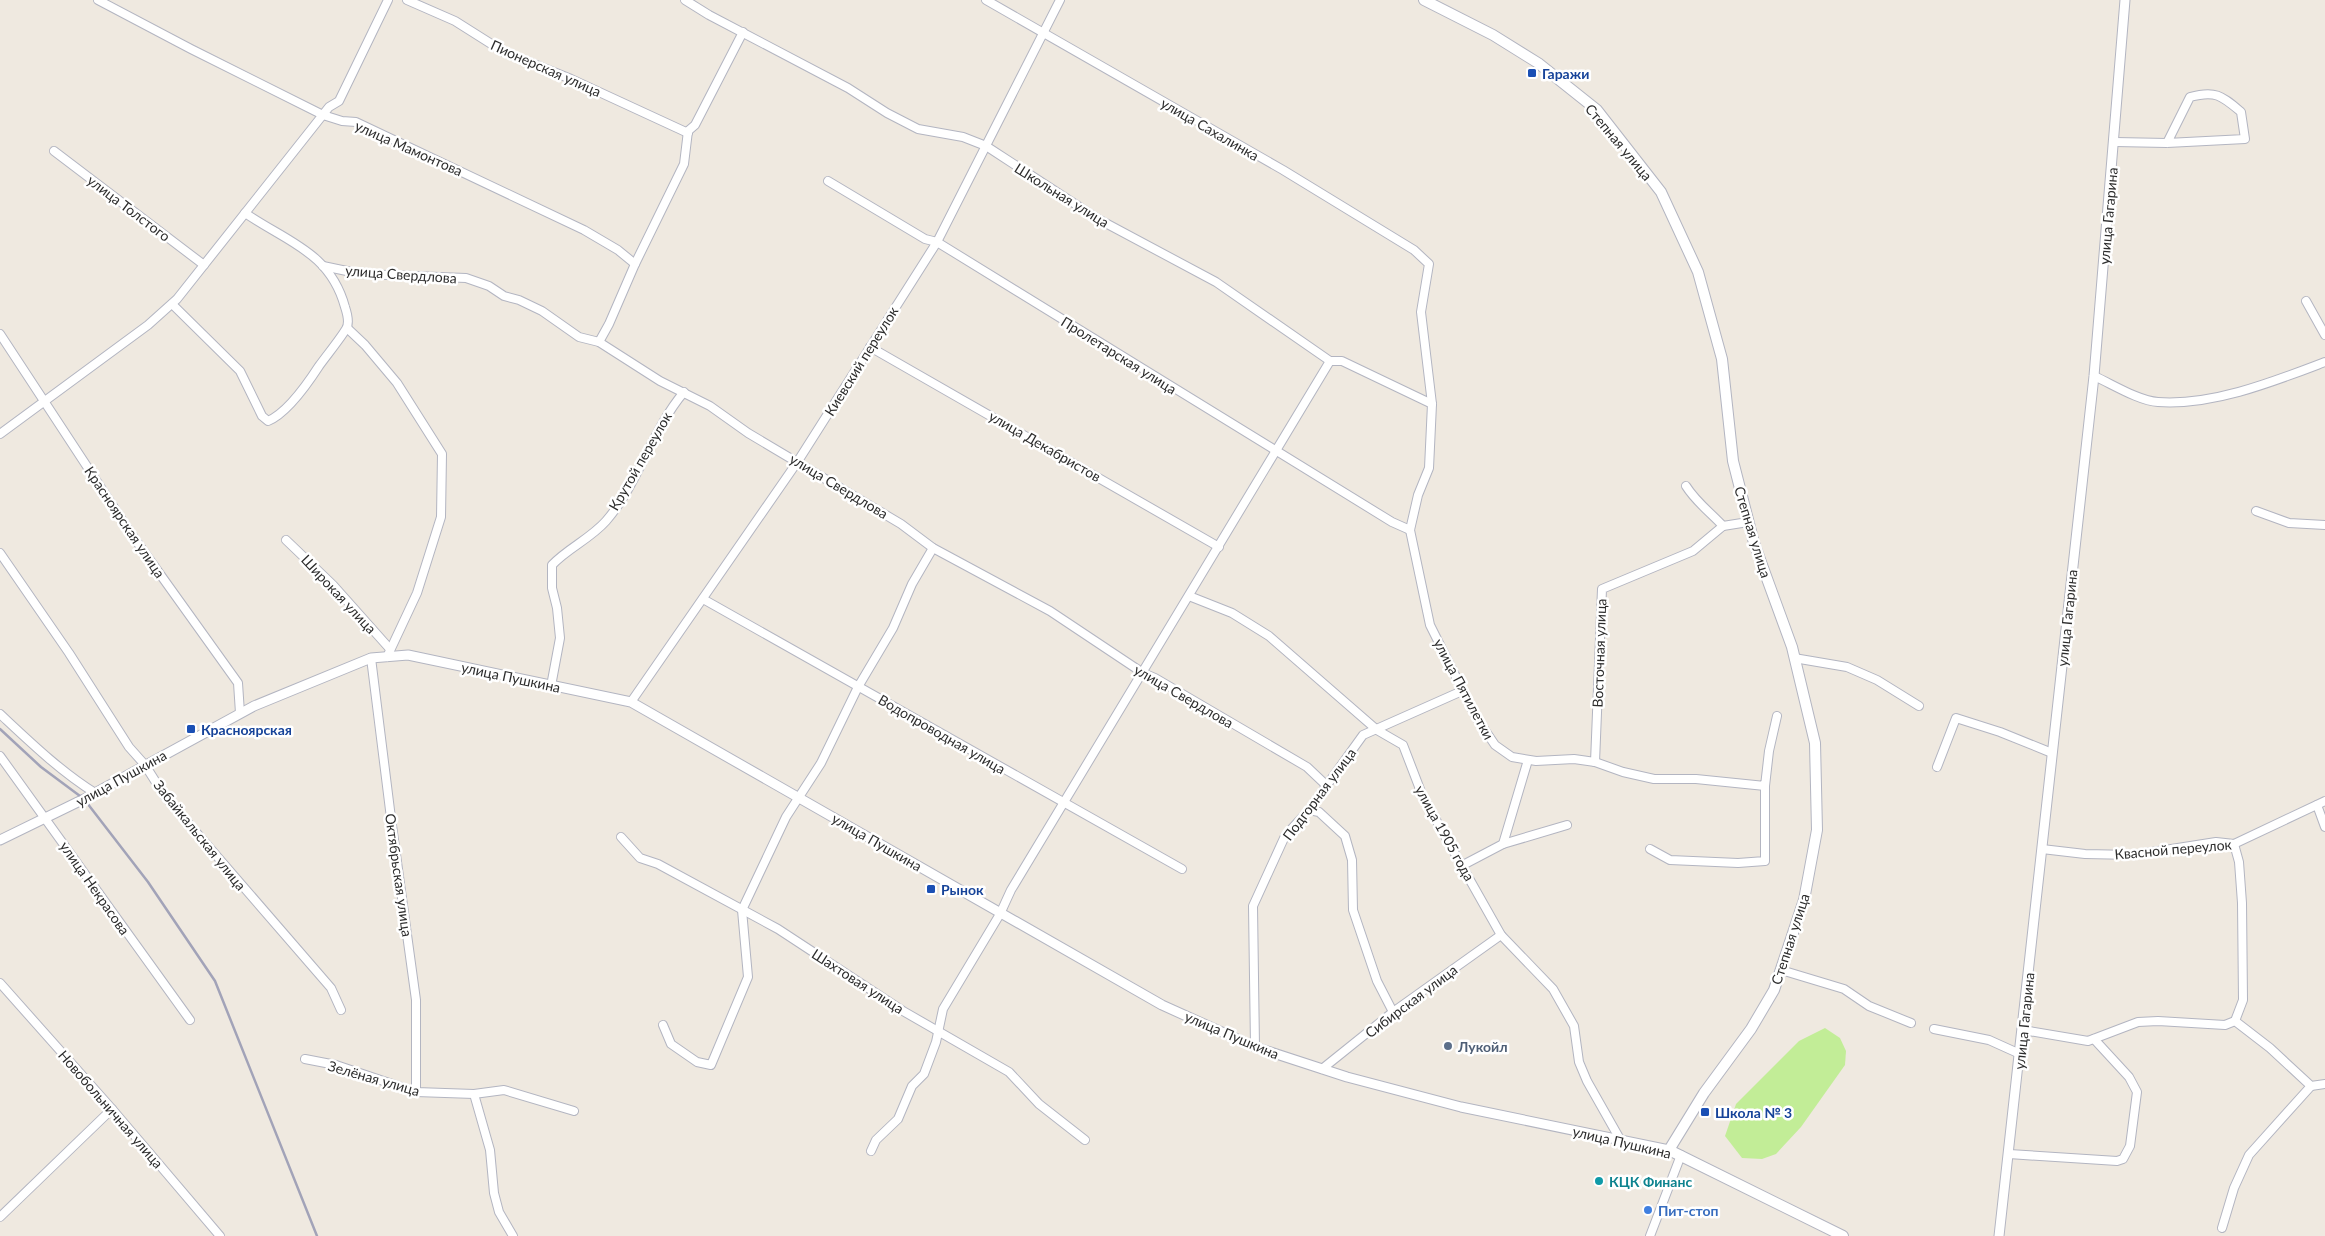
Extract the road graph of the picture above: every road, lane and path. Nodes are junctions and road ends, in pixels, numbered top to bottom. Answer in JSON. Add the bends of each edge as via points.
{"nodes":[{"id":1,"x":98,"y":0,"type":"edge"},
{"id":2,"x":388,"y":0,"type":"edge"},
{"id":3,"x":407,"y":0,"type":"edge"},
{"id":4,"x":685,"y":0,"type":"edge"},
{"id":5,"x":986,"y":0,"type":"edge"},
{"id":6,"x":1060,"y":0,"type":"edge"},
{"id":7,"x":1424,"y":0,"type":"edge"},
{"id":8,"x":2125,"y":0,"type":"edge"},
{"id":9,"x":743,"y":32,"type":"junction"},
{"id":10,"x":1044,"y":34,"type":"junction"},
{"id":11,"x":323,"y":115,"type":"junction"},
{"id":12,"x":688,"y":133,"type":"junction"},
{"id":13,"x":2114,"y":142,"type":"junction"},
{"id":14,"x":2167,"y":143,"type":"junction"},
{"id":15,"x":986,"y":146,"type":"junction"},
{"id":16,"x":54,"y":151,"type":"dead end"},
{"id":17,"x":828,"y":181,"type":"dead end"},
{"id":18,"x":245,"y":213,"type":"junction"},
{"id":19,"x":937,"y":242,"type":"junction"},
{"id":20,"x":635,"y":264,"type":"junction"},
{"id":21,"x":1429,"y":264,"type":"joint"},
{"id":22,"x":204,"y":265,"type":"junction"},
{"id":23,"x":324,"y":266,"type":"junction"},
{"id":24,"x":2306,"y":301,"type":"dead end"},
{"id":25,"x":172,"y":304,"type":"junction"},
{"id":26,"x":347,"y":328,"type":"junction"},
{"id":27,"x":0,"y":334,"type":"edge"},
{"id":28,"x":2325,"y":336,"type":"edge"},
{"id":29,"x":599,"y":342,"type":"junction"},
{"id":30,"x":870,"y":347,"type":"junction"},
{"id":31,"x":1330,"y":362,"type":"junction"},
{"id":32,"x":2325,"y":362,"type":"edge"},
{"id":33,"x":2094,"y":376,"type":"junction"},
{"id":34,"x":684,"y":392,"type":"junction"},
{"id":35,"x":45,"y":401,"type":"junction"},
{"id":36,"x":1432,"y":404,"type":"junction"},
{"id":37,"x":0,"y":434,"type":"edge"},
{"id":38,"x":1276,"y":452,"type":"junction"},
{"id":39,"x":798,"y":461,"type":"junction"},
{"id":40,"x":1686,"y":486,"type":"dead end"},
{"id":41,"x":2256,"y":511,"type":"dead end"},
{"id":42,"x":1748,"y":522,"type":"junction"},
{"id":43,"x":2325,"y":525,"type":"edge"},
{"id":44,"x":1723,"y":526,"type":"junction"},
{"id":45,"x":1410,"y":530,"type":"junction"},
{"id":46,"x":286,"y":540,"type":"dead end"},
{"id":47,"x":1219,"y":547,"type":"junction"},
{"id":48,"x":933,"y":548,"type":"junction"},
{"id":49,"x":0,"y":553,"type":"edge"},
{"id":50,"x":1189,"y":596,"type":"junction"},
{"id":51,"x":703,"y":599,"type":"junction"},
{"id":52,"x":389,"y":653,"type":"junction"},
{"id":53,"x":371,"y":658,"type":"junction"},
{"id":54,"x":1794,"y":658,"type":"junction"},
{"id":55,"x":1143,"y":673,"type":"junction"},
{"id":56,"x":551,"y":686,"type":"junction"},
{"id":57,"x":858,"y":686,"type":"junction"},
{"id":58,"x":1462,"y":691,"type":"junction"},
{"id":59,"x":631,"y":702,"type":"junction"},
{"id":60,"x":1919,"y":706,"type":"dead end"},
{"id":61,"x":240,"y":713,"type":"junction"},
{"id":62,"x":0,"y":714,"type":"edge"},
{"id":63,"x":1777,"y":716,"type":"dead end"},
{"id":64,"x":1377,"y":730,"type":"junction"},
{"id":65,"x":2052,"y":753,"type":"junction"},
{"id":66,"x":0,"y":756,"type":"edge"},
{"id":67,"x":1532,"y":760,"type":"junction"},
{"id":68,"x":1595,"y":762,"type":"junction"},
{"id":69,"x":145,"y":765,"type":"junction"},
{"id":70,"x":1937,"y":767,"type":"dead end"},
{"id":71,"x":1326,"y":785,"type":"junction"},
{"id":72,"x":1764,"y":786,"type":"junction"},
{"id":73,"x":95,"y":793,"type":"junction"},
{"id":74,"x":799,"y":798,"type":"junction"},
{"id":75,"x":2325,"y":801,"type":"edge"},
{"id":76,"x":1065,"y":804,"type":"junction"},
{"id":77,"x":2317,"y":805,"type":"junction"},
{"id":78,"x":1309,"y":810,"type":"junction"},
{"id":79,"x":46,"y":817,"type":"junction"},
{"id":80,"x":1567,"y":824,"type":"dead end"},
{"id":81,"x":2325,"y":827,"type":"edge"},
{"id":82,"x":621,"y":837,"type":"dead end"},
{"id":83,"x":0,"y":840,"type":"edge"},
{"id":84,"x":1504,"y":844,"type":"junction"},
{"id":85,"x":2234,"y":844,"type":"junction"},
{"id":86,"x":1650,"y":849,"type":"dead end"},
{"id":87,"x":2042,"y":849,"type":"junction"},
{"id":88,"x":1463,"y":865,"type":"junction"},
{"id":89,"x":1182,"y":868,"type":"dead end"},
{"id":90,"x":742,"y":910,"type":"junction"},
{"id":91,"x":1000,"y":914,"type":"junction"},
{"id":92,"x":1501,"y":935,"type":"junction"},
{"id":93,"x":1781,"y":970,"type":"junction"},
{"id":94,"x":0,"y":983,"type":"edge"},
{"id":95,"x":341,"y":1010,"type":"dead end"},
{"id":96,"x":1393,"y":1012,"type":"junction"},
{"id":97,"x":190,"y":1020,"type":"dead end"},
{"id":98,"x":2235,"y":1021,"type":"junction"},
{"id":99,"x":1911,"y":1023,"type":"dead end"},
{"id":100,"x":663,"y":1025,"type":"dead end"},
{"id":101,"x":1934,"y":1029,"type":"dead end"},
{"id":102,"x":2023,"y":1030,"type":"junction"},
{"id":103,"x":938,"y":1031,"type":"junction"},
{"id":104,"x":2094,"y":1039,"type":"junction"},
{"id":105,"x":1255,"y":1048,"type":"junction"},
{"id":106,"x":2020,"y":1054,"type":"junction"},
{"id":107,"x":305,"y":1059,"type":"dead end"},
{"id":108,"x":1322,"y":1069,"type":"junction"},
{"id":109,"x":2325,"y":1084,"type":"edge"},
{"id":110,"x":2311,"y":1086,"type":"junction"},
{"id":111,"x":416,"y":1092,"type":"junction"},
{"id":112,"x":474,"y":1094,"type":"junction"},
{"id":113,"x":112,"y":1109,"type":"junction"},
{"id":114,"x":574,"y":1111,"type":"dead end"},
{"id":115,"x":1085,"y":1140,"type":"dead end"},
{"id":116,"x":1621,"y":1141,"type":"junction"},
{"id":117,"x":1669,"y":1150,"type":"junction"},
{"id":118,"x":871,"y":1151,"type":"dead end"},
{"id":119,"x":2008,"y":1154,"type":"junction"},
{"id":120,"x":1681,"y":1155,"type":"junction"},
{"id":121,"x":0,"y":1217,"type":"edge"},
{"id":122,"x":2222,"y":1228,"type":"dead end"},
{"id":123,"x":220,"y":1236,"type":"edge"},
{"id":124,"x":513,"y":1236,"type":"edge"},
{"id":125,"x":1650,"y":1236,"type":"edge"},
{"id":126,"x":1843,"y":1236,"type":"edge"},
{"id":127,"x":1999,"y":1236,"type":"edge"}],
"edges":[{"from":1,"to":11,"type":"street","name":"улица Мамонтова"},
{"from":2,"to":11,"type":"street","via":[[339,101]]},
{"from":3,"to":12,"type":"street","name":"Пионерская улица","via":[[455,21],[504,52]]},
{"from":4,"to":9,"type":"street","name":"Школьная улица"},
{"from":5,"to":10,"type":"street","name":"улица Сахалинка"},
{"from":6,"to":10,"type":"street","name":"Киевский переулок"},
{"from":7,"to":42,"type":"main road","name":"Степная улица","via":[[1493,34],[1597,110],[1661,192],[1698,272],[1722,359],[1733,461]]},
{"from":8,"to":13,"type":"street","name":"улица Гагарина"},
{"from":9,"to":12,"type":"street"},
{"from":9,"to":15,"type":"street","name":"Школьная улица","via":[[918,128],[963,137]]},
{"from":10,"to":15,"type":"street","name":"Киевский переулок"},
{"from":10,"to":21,"type":"street","name":"улица Сахалинка","via":[[1283,170],[1414,250]]},
{"from":11,"to":18,"type":"street"},
{"from":11,"to":20,"type":"street","name":"улица Мамонтова","via":[[356,122],[584,230]]},
{"from":12,"to":20,"type":"street","via":[[684,164]]},
{"from":13,"to":14,"type":"street"},
{"from":13,"to":33,"type":"street","name":"улица Гагарина"},
{"from":14,"to":14,"type":"street","via":[[2245,139],[2241,112],[2221,95],[2204,93],[2190,97]]},
{"from":15,"to":19,"type":"street","name":"Киевский переулок"},
{"from":15,"to":31,"type":"street","name":"Школьная улица","via":[[1098,219],[1216,282]]},
{"from":16,"to":22,"type":"street","name":"улица Толстого"},
{"from":17,"to":19,"type":"street","name":"Пролетарская улица","via":[[925,239]]},
{"from":18,"to":22,"type":"street"},
{"from":18,"to":23,"type":"street","via":[[307,250]]},
{"from":19,"to":30,"type":"street","name":"Киевский переулок"},
{"from":19,"to":38,"type":"street","name":"Пролетарская улица"},
{"from":20,"to":29,"type":"street"},
{"from":21,"to":36,"type":"street","name":"улица Пятилетки","via":[[1421,312]]},
{"from":22,"to":25,"type":"street"},
{"from":23,"to":26,"type":"street","via":[[341,292]]},
{"from":23,"to":29,"type":"street","name":"улица Свердлова","via":[[361,274],[466,278],[542,311],[579,338]]},
{"from":24,"to":28,"type":"street"},
{"from":25,"to":26,"type":"street","via":[[240,371],[262,416],[268,421],[276,417],[308,382]]},
{"from":25,"to":35,"type":"street"},
{"from":26,"to":52,"type":"street","name":"Широкая улица","via":[[365,344],[397,383],[442,454],[444,468],[441,517],[417,593]]},
{"from":27,"to":35,"type":"street","name":"Красноярская улица"},
{"from":29,"to":34,"type":"street","name":"улица Свердлова","via":[[660,381]]},
{"from":30,"to":39,"type":"street","name":"Киевский переулок"},
{"from":30,"to":47,"type":"street","name":"улица Декабристов"},
{"from":31,"to":36,"type":"street","name":"Школьная улица","via":[[1342,361]]},
{"from":31,"to":38,"type":"street"},
{"from":32,"to":33,"type":"street","via":[[2266,385],[2198,401],[2156,402]]},
{"from":33,"to":65,"type":"street","name":"улица Гагарина"},
{"from":34,"to":39,"type":"street","name":"улица Свердлова"},
{"from":34,"to":56,"type":"street","name":"Крутой переулок","via":[[670,409],[623,497],[605,521],[552,565],[552,588],[560,638]]},
{"from":35,"to":37,"type":"street"},
{"from":35,"to":61,"type":"street","name":"Красноярская улица","via":[[132,535],[238,683]]},
{"from":36,"to":45,"type":"street","name":"улица Пятилетки","via":[[1429,468],[1418,495]]},
{"from":38,"to":45,"type":"street","name":"Пролетарская улица"},
{"from":38,"to":47,"type":"street"},
{"from":39,"to":48,"type":"street","name":"улица Свердлова","via":[[901,524]]},
{"from":39,"to":51,"type":"street","name":"Киевский переулок"},
{"from":40,"to":44,"type":"street","via":[[1695,501],[1709,510]]},
{"from":41,"to":43,"type":"street","via":[[2289,523]]},
{"from":42,"to":44,"type":"street"},
{"from":42,"to":54,"type":"main road","name":"Степная улица"},
{"from":44,"to":68,"type":"street","name":"Восточная улица","via":[[1693,551],[1602,588]]},
{"from":45,"to":58,"type":"street","name":"улица Пятилетки","via":[[1430,625]]},
{"from":46,"to":52,"type":"street","name":"Широкая улица","via":[[333,585]]},
{"from":47,"to":50,"type":"street"},
{"from":48,"to":55,"type":"street","name":"улица Свердлова","via":[[1050,611]]},
{"from":48,"to":57,"type":"street","via":[[912,584],[893,628]]},
{"from":49,"to":69,"type":"street","name":"Забайкальская улица","via":[[129,748]]},
{"from":50,"to":55,"type":"street"},
{"from":50,"to":64,"type":"street","name":"улица 1905 года","via":[[1232,614],[1269,636]]},
{"from":51,"to":57,"type":"street","name":"Водопроводная улица"},
{"from":51,"to":59,"type":"street","name":"Киевский переулок"},
{"from":52,"to":53,"type":"street","name":"улица Пушкина"},
{"from":52,"to":56,"type":"street","name":"улица Пушкина"},
{"from":53,"to":61,"type":"street","name":"улица Пушкина"},
{"from":53,"to":111,"type":"street","name":"Октябрьская улица","via":[[416,1000]]},
{"from":54,"to":60,"type":"street","via":[[1846,667],[1877,680]]},
{"from":54,"to":93,"type":"main road","name":"Степная улица","via":[[1815,743],[1817,830],[1804,900]]},
{"from":55,"to":71,"type":"street","name":"улица Свердлова","via":[[1307,767]]},
{"from":55,"to":76,"type":"street"},
{"from":56,"to":59,"type":"street","name":"улица Пушкина"},
{"from":57,"to":74,"type":"street","via":[[821,763]]},
{"from":57,"to":76,"type":"street","name":"Водопроводная улица"},
{"from":58,"to":64,"type":"street","name":"Подгорная улица"},
{"from":58,"to":67,"type":"street","name":"улица Пятилетки","via":[[1495,745],[1512,757]]},
{"from":59,"to":74,"type":"street","name":"улица Пушкина"},
{"from":61,"to":69,"type":"street","name":"улица Пушкина"},
{"from":62,"to":73,"type":"street","via":[[75,780]]},
{"from":63,"to":72,"type":"street"},
{"from":64,"to":71,"type":"street","name":"Подгорная улица","via":[[1364,735]]},
{"from":64,"to":88,"type":"street","name":"улица 1905 года","via":[[1403,745],[1423,798]]},
{"from":65,"to":70,"type":"street","via":[[1956,718]]},
{"from":65,"to":87,"type":"street","name":"улица Гагарина"},
{"from":66,"to":79,"type":"street","name":"улица Некрасова"},
{"from":67,"to":68,"type":"street"},
{"from":67,"to":84,"type":"street"},
{"from":68,"to":72,"type":"street","via":[[1654,779],[1696,778]]},
{"from":69,"to":73,"type":"street","name":"улица Пушкина"},
{"from":69,"to":95,"type":"street","name":"Забайкальская улица","via":[[164,795],[331,988]]},
{"from":71,"to":78,"type":"street","name":"Подгорная улица"},
{"from":72,"to":86,"type":"street","via":[[1766,861],[1670,860]]},
{"from":73,"to":79,"type":"street","name":"улица Пушкина"},
{"from":74,"to":90,"type":"street","via":[[786,816]]},
{"from":74,"to":91,"type":"street","name":"улица Пушкина"},
{"from":75,"to":77,"type":"street","name":"Квасной переулок"},
{"from":76,"to":89,"type":"street","name":"Водопроводная улица"},
{"from":76,"to":91,"type":"street","via":[[1011,890]]},
{"from":77,"to":81,"type":"street"},
{"from":77,"to":85,"type":"street","name":"Квасной переулок"},
{"from":78,"to":96,"type":"street","via":[[1319,812],[1345,836],[1352,860],[1353,910],[1377,981]]},
{"from":78,"to":105,"type":"street","name":"Подгорная улица","via":[[1285,836],[1253,906]]},
{"from":79,"to":83,"type":"street","name":"улица Пушкина"},
{"from":79,"to":97,"type":"street","name":"улица Некрасова"},
{"from":80,"to":84,"type":"street"},
{"from":82,"to":90,"type":"street","name":"Шахтовая улица","via":[[640,858],[658,864]]},
{"from":84,"to":88,"type":"street"},
{"from":85,"to":87,"type":"street","name":"Квасной переулок","via":[[2216,842],[2133,855]]},
{"from":85,"to":98,"type":"street","via":[[2239,862],[2242,903],[2243,1000]]},
{"from":87,"to":102,"type":"street","name":"улица Гагарина"},
{"from":88,"to":92,"type":"street","name":"улица 1905 года"},
{"from":90,"to":100,"type":"street","via":[[748,977],[711,1065],[697,1062],[671,1044]]},
{"from":90,"to":103,"type":"street","name":"Шахтовая улица","via":[[778,929]]},
{"from":91,"to":103,"type":"street","via":[[943,1009]]},
{"from":91,"to":105,"type":"street","name":"улица Пушкина","via":[[1162,1005]]},
{"from":92,"to":96,"type":"street","name":"Сибирская улица"},
{"from":92,"to":116,"type":"street","name":"улица 1905 года","via":[[1553,989],[1574,1026],[1579,1062],[1587,1082]]},
{"from":93,"to":99,"type":"street","via":[[1844,989],[1869,1006]]},
{"from":93,"to":117,"type":"main road","name":"Степная улица","via":[[1774,990],[1751,1029],[1704,1093]]},
{"from":94,"to":113,"type":"street","name":"Новобольничная улица"},
{"from":96,"to":108,"type":"street","name":"Сибирская улица"},
{"from":98,"to":104,"type":"street","via":[[2225,1025],[2138,1022]]},
{"from":98,"to":110,"type":"street"},
{"from":101,"to":106,"type":"street","via":[[1989,1040]]},
{"from":102,"to":104,"type":"street","via":[[2073,1039]]},
{"from":102,"to":106,"type":"street","name":"улица Гагарина"},
{"from":103,"to":115,"type":"street","name":"Шахтовая улица","via":[[1009,1072],[1038,1104]]},
{"from":103,"to":118,"type":"street","via":[[924,1074],[912,1086],[898,1119],[876,1140]]},
{"from":104,"to":119,"type":"street","via":[[2129,1077],[2137,1092],[2130,1146],[2123,1158]]},
{"from":105,"to":108,"type":"street","name":"улица Пушкина"},
{"from":106,"to":119,"type":"street","name":"улица Гагарина"},
{"from":107,"to":111,"type":"street","name":"Зелёная улица","via":[[336,1065]]},
{"from":108,"to":116,"type":"street","name":"улица Пушкина","via":[[1461,1107]]},
{"from":109,"to":110,"type":"street"},
{"from":110,"to":122,"type":"street","via":[[2249,1155],[2234,1188]]},
{"from":111,"to":112,"type":"street","name":"Зелёная улица"},
{"from":112,"to":114,"type":"street","name":"Зелёная улица","via":[[504,1090]]},
{"from":112,"to":124,"type":"street","via":[[490,1150],[499,1212]]},
{"from":113,"to":121,"type":"street"},
{"from":113,"to":123,"type":"street","name":"Новобольничная улица"},
{"from":116,"to":117,"type":"street","name":"улица Пушкина"},
{"from":117,"to":120,"type":"main road","name":"улица Пушкина"},
{"from":119,"to":127,"type":"street","name":"улица Гагарина"},
{"from":120,"to":125,"type":"street"},
{"from":120,"to":126,"type":"main road","name":"улица Пушкина"}]}
